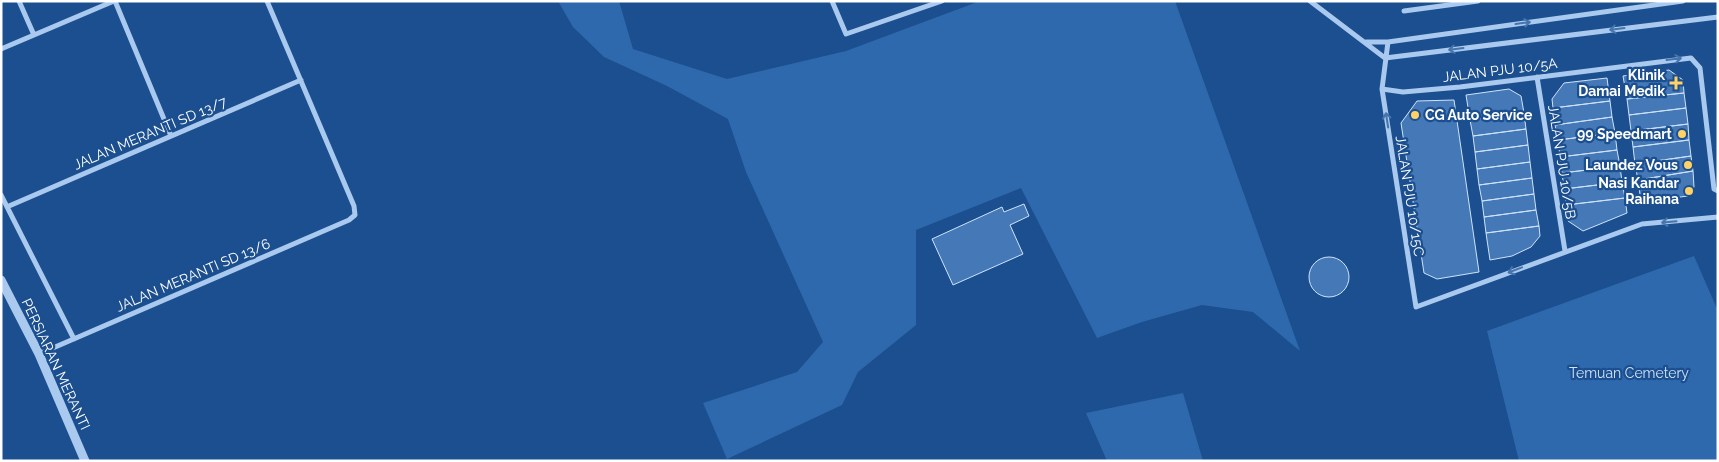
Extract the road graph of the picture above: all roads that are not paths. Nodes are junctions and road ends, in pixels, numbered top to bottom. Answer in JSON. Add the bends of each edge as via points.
{"nodes":[{"id":1,"x":19,"y":1,"type":"edge"},
{"id":2,"x":115,"y":1,"type":"edge"},
{"id":3,"x":267,"y":1,"type":"edge"},
{"id":4,"x":832,"y":1,"type":"edge"},
{"id":5,"x":942,"y":1,"type":"edge"},
{"id":6,"x":1310,"y":1,"type":"edge"},
{"id":7,"x":1478,"y":1,"type":"edge"},
{"id":8,"x":1683,"y":1,"type":"edge"},
{"id":9,"x":1404,"y":11,"type":"dead end"},
{"id":10,"x":1718,"y":17,"type":"edge"},
{"id":11,"x":34,"y":35,"type":"junction"},
{"id":12,"x":1366,"y":42,"type":"junction"},
{"id":13,"x":1388,"y":42,"type":"junction"},
{"id":14,"x":1,"y":49,"type":"edge"},
{"id":15,"x":1385,"y":58,"type":"junction"},
{"id":16,"x":1537,"y":77,"type":"junction"},
{"id":17,"x":301,"y":80,"type":"junction"},
{"id":18,"x":1382,"y":89,"type":"junction"},
{"id":19,"x":171,"y":136,"type":"junction"},
{"id":20,"x":1718,"y":191,"type":"edge"},
{"id":21,"x":1,"y":195,"type":"edge"},
{"id":22,"x":9,"y":206,"type":"junction"},
{"id":23,"x":1718,"y":217,"type":"edge"},
{"id":24,"x":1565,"y":251,"type":"junction"},
{"id":25,"x":1,"y":280,"type":"edge"},
{"id":26,"x":74,"y":339,"type":"junction"},
{"id":27,"x":39,"y":354,"type":"junction"},
{"id":28,"x":85,"y":461,"type":"edge"}],
"edges":[{"from":1,"to":11,"type":"street"},
{"from":2,"to":11,"type":"street"},
{"from":2,"to":19,"type":"street"},
{"from":3,"to":17,"type":"street"},
{"from":4,"to":5,"type":"street","via":[[846,34]]},
{"from":6,"to":12,"type":"street"},
{"from":7,"to":9,"type":"street"},
{"from":13,"to":8,"type":"street","one_way":true},
{"from":10,"to":15,"type":"street","one_way":true},
{"from":11,"to":14,"type":"street"},
{"from":12,"to":13,"type":"street"},
{"from":12,"to":15,"type":"street"},
{"from":13,"to":15,"type":"street","name":"JALAN PJU 10/15C"},
{"from":15,"to":18,"type":"street","name":"JALAN PJU 10/15C"},
{"from":16,"to":18,"type":"street","name":"JALAN PJU 10/5A","via":[[1403,92]]},
{"from":16,"to":20,"type":"street","name":"JALAN PJU 10/5A","one_way":true,"via":[[1686,58],[1695,60],[1700,68],[1714,189]]},
{"from":16,"to":24,"type":"street","name":"JALAN PJU 10/5B"},
{"from":17,"to":19,"type":"street","name":"JALAN MERANTI SD 13/7"},
{"from":17,"to":26,"type":"street","name":"JALAN MERANTI SD 13/6","via":[[355,215]]},
{"from":24,"to":18,"type":"street","name":"JALAN PJU 10/15C","one_way":true,"via":[[1416,307]]},
{"from":19,"to":22,"type":"street","name":"JALAN MERANTI SD 13/7"},
{"from":21,"to":22,"type":"street"},
{"from":22,"to":26,"type":"street"},
{"from":23,"to":24,"type":"street","one_way":true,"via":[[1642,224]]},
{"from":25,"to":27,"type":"street","name":"PERSIARAN MERANTI"},
{"from":26,"to":27,"type":"street","name":"JALAN MERANTI SD 13/6"},
{"from":27,"to":28,"type":"street","name":"PERSIARAN MERANTI"}]}
